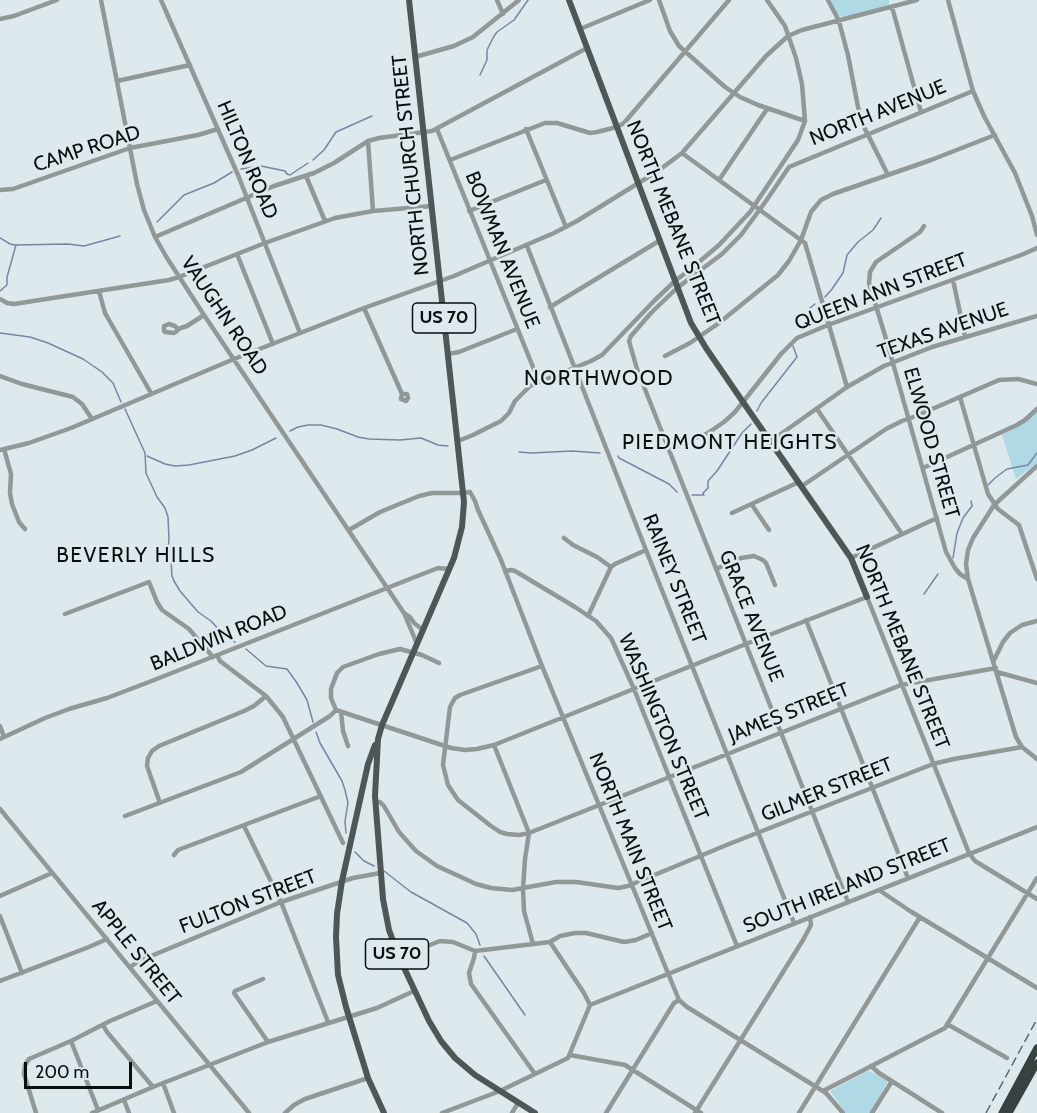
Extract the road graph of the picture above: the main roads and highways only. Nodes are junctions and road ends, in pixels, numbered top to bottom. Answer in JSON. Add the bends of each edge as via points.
{"nodes":[{"id":1,"x":409,"y":0,"type":"edge"},
{"id":2,"x":569,"y":0,"type":"edge"},
{"id":3,"x":867,"y":597,"type":"road end"},
{"id":4,"x":378,"y":739,"type":"junction"},
{"id":5,"x":1037,"y":1048,"type":"edge"},
{"id":6,"x":1037,"y":1063,"type":"edge"},
{"id":7,"x":1027,"y":1073,"type":"junction"},
{"id":8,"x":384,"y":1113,"type":"edge"},
{"id":9,"x":535,"y":1113,"type":"edge"},
{"id":10,"x":1002,"y":1113,"type":"edge"},
{"id":11,"x":1009,"y":1113,"type":"edge"}],
"edges":[{"from":1,"to":4,"type":"main road","name":"NORTH CHURCH STREET","number":"US 70","via":[[463,515],[449,569]]},
{"from":2,"to":3,"type":"main road","name":"NORTH MEBANE STREET","via":[[687,315],[851,558]]},
{"from":4,"to":8,"type":"main road","number":"US 70","via":[[368,764],[342,881],[336,951],[349,1016],[368,1078]]},
{"from":4,"to":9,"type":"main road","name":"NORTH CHURCH STREET","number":"US 70","via":[[375,776],[380,873],[386,917],[399,957],[432,1026],[449,1051],[471,1071]]},
{"from":5,"to":7,"type":"highway"},
{"from":6,"to":7,"type":"highway"},
{"from":7,"to":10,"type":"highway"},
{"from":7,"to":11,"type":"highway"}]}
